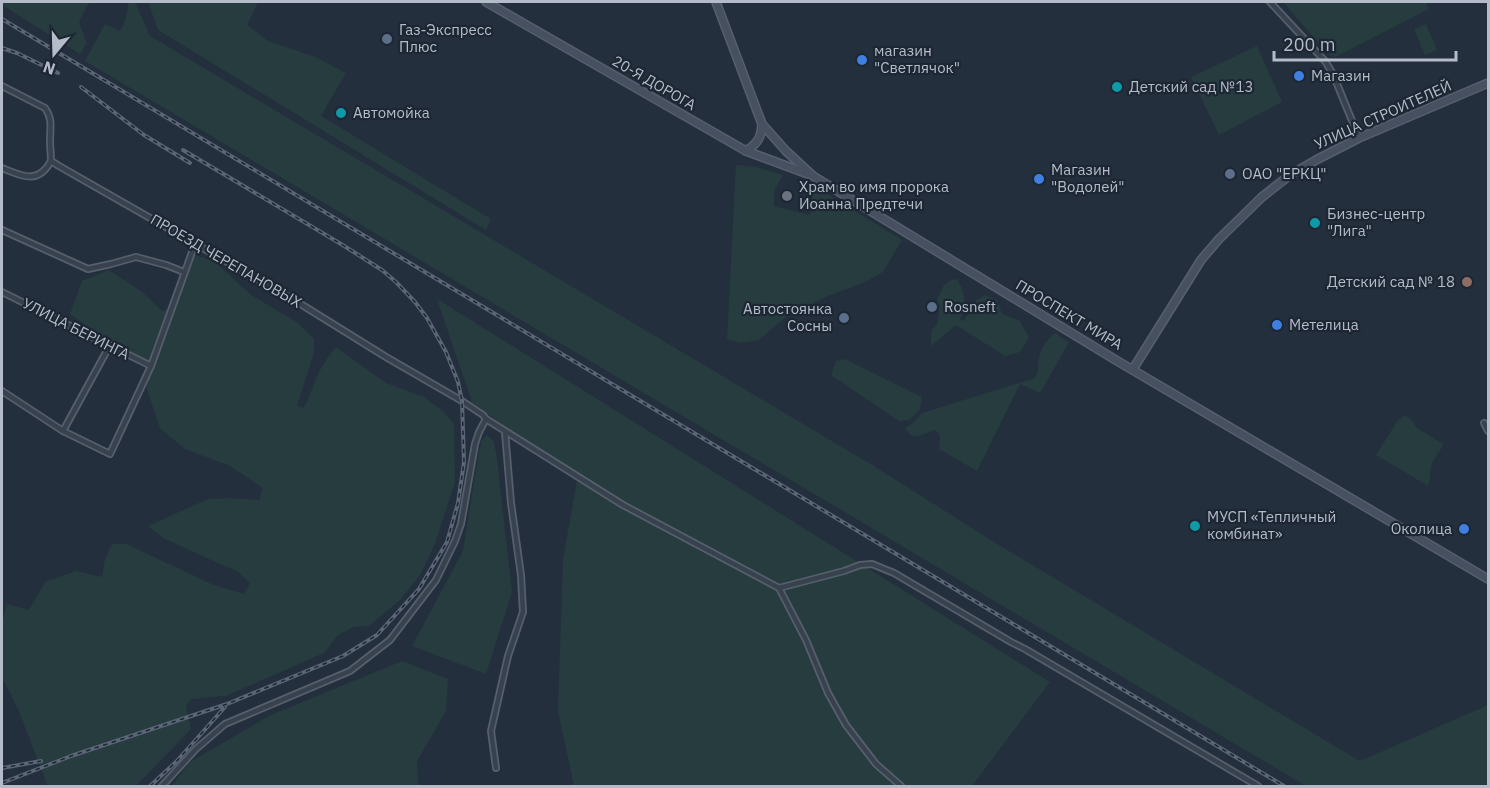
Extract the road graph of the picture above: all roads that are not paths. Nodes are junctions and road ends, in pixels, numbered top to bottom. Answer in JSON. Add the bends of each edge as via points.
{"nodes":[{"id":1,"x":486,"y":2,"type":"edge"},
{"id":2,"x":716,"y":2,"type":"edge"},
{"id":3,"x":1270,"y":2,"type":"edge"},
{"id":4,"x":1488,"y":83,"type":"edge"},
{"id":5,"x":2,"y":86,"type":"edge"},
{"id":6,"x":762,"y":124,"type":"junction"},
{"id":7,"x":1359,"y":138,"type":"junction"},
{"id":8,"x":746,"y":151,"type":"junction"},
{"id":9,"x":51,"y":161,"type":"junction"},
{"id":10,"x":2,"y":168,"type":"edge"},
{"id":11,"x":813,"y":176,"type":"junction"},
{"id":12,"x":2,"y":230,"type":"edge"},
{"id":13,"x":195,"y":244,"type":"junction"},
{"id":14,"x":184,"y":272,"type":"junction"},
{"id":15,"x":2,"y":292,"type":"edge"},
{"id":16,"x":110,"y":345,"type":"junction"},
{"id":17,"x":151,"y":366,"type":"junction"},
{"id":18,"x":1133,"y":369,"type":"junction"},
{"id":19,"x":2,"y":391,"type":"edge"},
{"id":20,"x":486,"y":419,"type":"junction"},
{"id":21,"x":1484,"y":423,"type":"dead end"},
{"id":22,"x":63,"y":430,"type":"junction"},
{"id":23,"x":505,"y":431,"type":"junction"},
{"id":24,"x":1488,"y":431,"type":"edge"},
{"id":25,"x":1477,"y":573,"type":"junction"},
{"id":26,"x":1488,"y":574,"type":"edge"},
{"id":27,"x":1488,"y":579,"type":"edge"},
{"id":28,"x":779,"y":588,"type":"junction"},
{"id":29,"x":496,"y":768,"type":"dead end"},
{"id":30,"x":162,"y":786,"type":"edge"},
{"id":31,"x":901,"y":786,"type":"edge"},
{"id":32,"x":1258,"y":786,"type":"edge"}],
"edges":[{"from":1,"to":8,"type":"main road","name":"20-Я ДОРОГА"},
{"from":2,"to":6,"type":"main road","name":"ПРОСПЕКТ МИРА"},
{"from":3,"to":7,"type":"street","via":[[1325,61]]},
{"from":4,"to":7,"type":"main road","name":"УЛИЦА СТРОИТЕЛЕЙ"},
{"from":5,"to":9,"type":"street","via":[[34,101],[49,114]]},
{"from":6,"to":8,"type":"main road","via":[[762,135]]},
{"from":6,"to":11,"type":"main road","name":"ПРОСПЕКТ МИРА"},
{"from":7,"to":18,"type":"main road","name":"УЛИЦА СТРОИТЕЛЕЙ","via":[[1290,175],[1219,239],[1201,260]]},
{"from":8,"to":11,"type":"main road","name":"20-Я ДОРОГА"},
{"from":9,"to":10,"type":"street","via":[[47,170],[27,178]]},
{"from":9,"to":13,"type":"street","name":"ПРОЕЗД ЧЕРЕПАНОВЫХ"},
{"from":11,"to":18,"type":"main road","name":"ПРОСПЕКТ МИРА"},
{"from":12,"to":14,"type":"street","via":[[88,269],[136,257]]},
{"from":13,"to":14,"type":"street"},
{"from":13,"to":20,"type":"street","name":"ПРОЕЗД ЧЕРЕПАНОВЫХ","via":[[462,401]]},
{"from":14,"to":17,"type":"street"},
{"from":15,"to":16,"type":"street","name":"УЛИЦА БЕРИНГА"},
{"from":16,"to":17,"type":"street","name":"УЛИЦА БЕРИНГА"},
{"from":16,"to":22,"type":"street"},
{"from":17,"to":22,"type":"street","via":[[110,454]]},
{"from":18,"to":25,"type":"main road","name":"ПРОСПЕКТ МИРА"},
{"from":19,"to":22,"type":"street"},
{"from":20,"to":23,"type":"street","name":"ПРОЕЗД ЧЕРЕПАНОВЫХ"},
{"from":20,"to":30,"type":"street","via":[[479,432],[454,542],[436,580],[390,640],[350,671],[225,724]]},
{"from":21,"to":24,"type":"street"},
{"from":23,"to":28,"type":"street","name":"ПРОЕЗД ЧЕРЕПАНОВЫХ","via":[[623,505]]},
{"from":23,"to":29,"type":"street","via":[[523,612],[508,656],[491,731]]},
{"from":25,"to":26,"type":"street"},
{"from":25,"to":27,"type":"main road","name":"ПРОСПЕКТ МИРА"},
{"from":28,"to":31,"type":"street","via":[[846,725],[876,764]]},
{"from":28,"to":32,"type":"street","via":[[860,565],[883,568]]}]}
